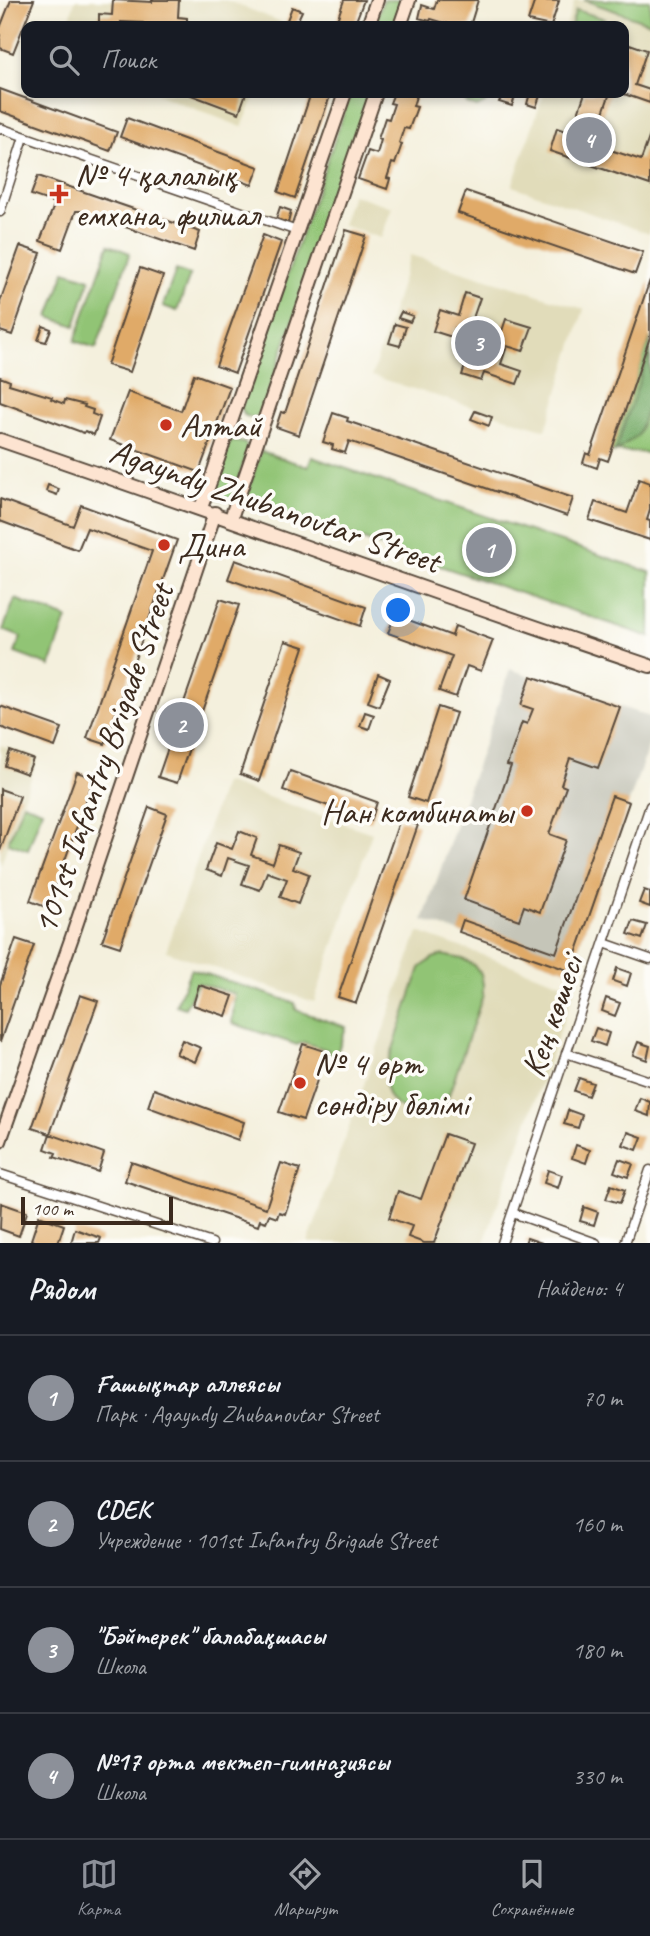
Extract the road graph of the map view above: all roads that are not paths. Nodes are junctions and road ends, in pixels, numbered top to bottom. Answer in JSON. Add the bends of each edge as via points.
{"nodes":[{"id":1,"x":377,"y":0,"type":"edge"},
{"id":2,"x":409,"y":0,"type":"edge"},
{"id":3,"x":370,"y":21,"type":"edge"},
{"id":4,"x":402,"y":21,"type":"edge"},
{"id":5,"x":343,"y":98,"type":"edge"},
{"id":6,"x":374,"y":98,"type":"edge"},
{"id":7,"x":0,"y":128,"type":"edge"},
{"id":8,"x":24,"y":137,"type":"junction"},
{"id":9,"x":0,"y":212,"type":"edge"},
{"id":10,"x":297,"y":231,"type":"junction"},
{"id":11,"x":0,"y":440,"type":"edge"},
{"id":12,"x":201,"y":508,"type":"junction"},
{"id":13,"x":215,"y":513,"type":"junction"},
{"id":14,"x":231,"y":518,"type":"junction"},
{"id":15,"x":650,"y":666,"type":"edge"},
{"id":16,"x":650,"y":806,"type":"edge"},
{"id":17,"x":640,"y":837,"type":"junction"},
{"id":18,"x":650,"y":841,"type":"edge"},
{"id":19,"x":604,"y":943,"type":"junction"},
{"id":20,"x":650,"y":959,"type":"edge"},
{"id":21,"x":566,"y":1053,"type":"junction"},
{"id":22,"x":650,"y":1081,"type":"edge"},
{"id":23,"x":0,"y":1142,"type":"edge"},
{"id":24,"x":650,"y":1170,"type":"edge"},
{"id":25,"x":0,"y":1174,"type":"edge"},
{"id":26,"x":513,"y":1213,"type":"junction"},
{"id":27,"x":212,"y":1243,"type":"edge"},
{"id":28,"x":502,"y":1243,"type":"edge"},
{"id":29,"x":596,"y":1243,"type":"edge"},
{"id":30,"x":625,"y":1243,"type":"edge"}],
"edges":[{"from":1,"to":3,"type":"street"},
{"from":2,"to":4,"type":"street"},
{"from":5,"to":10,"type":"street"},
{"from":6,"to":14,"type":"street"},
{"from":7,"to":8,"type":"street"},
{"from":8,"to":9,"type":"street"},
{"from":8,"to":10,"type":"street"},
{"from":10,"to":12,"type":"street"},
{"from":11,"to":12,"type":"street","name":"Agayndy Zhubanovtar Street"},
{"from":12,"to":13,"type":"street","name":"Agayndy Zhubanovtar Street"},
{"from":13,"to":14,"type":"street","name":"Agayndy Zhubanovtar Street"},
{"from":13,"to":23,"type":"street","name":"101st Infantry Brigade Street"},
{"from":14,"to":15,"type":"street","name":"Agayndy Zhubanovtar Street"},
{"from":16,"to":17,"type":"street","name":"Кең көшесі"},
{"from":17,"to":18,"type":"street"},
{"from":17,"to":19,"type":"street","name":"Кең көшесі"},
{"from":19,"to":20,"type":"street"},
{"from":19,"to":21,"type":"street","name":"Кең көшесі"},
{"from":21,"to":22,"type":"street"},
{"from":21,"to":26,"type":"street","name":"Кең көшесі"},
{"from":24,"to":30,"type":"street"},
{"from":25,"to":27,"type":"street"},
{"from":26,"to":28,"type":"street","name":"Кең көшесі"},
{"from":26,"to":29,"type":"street"}]}
